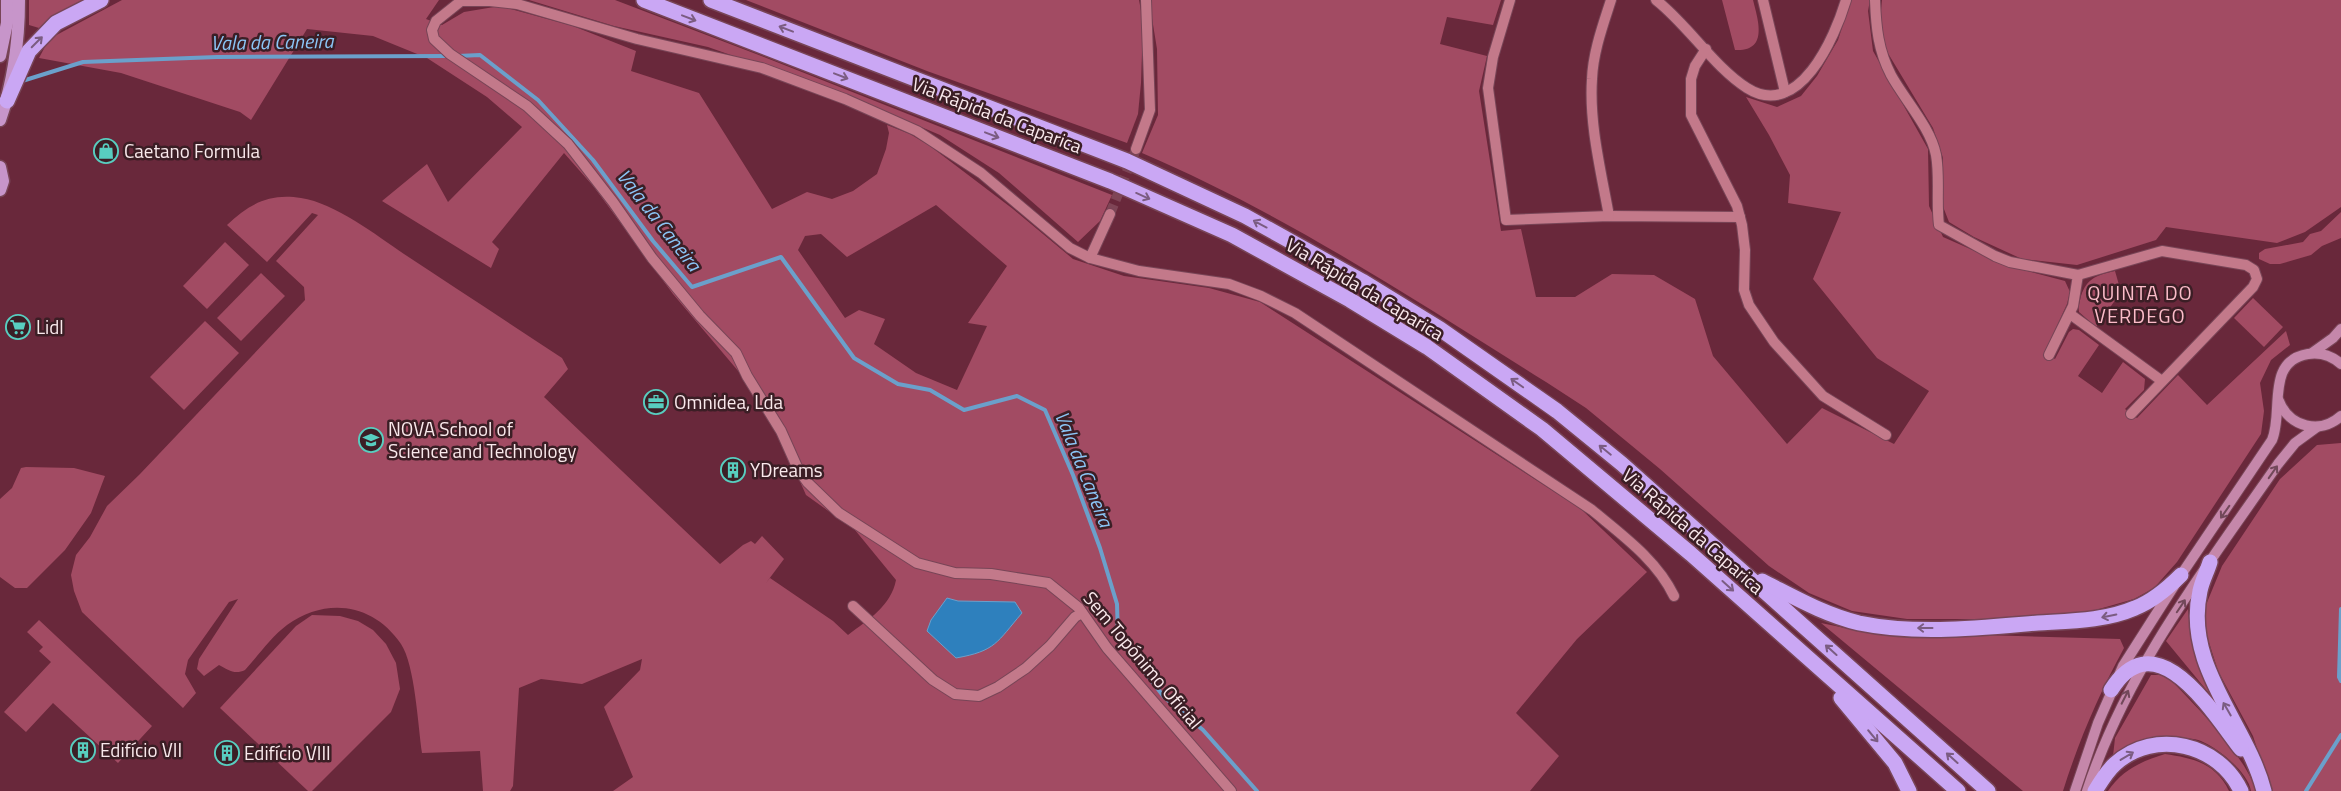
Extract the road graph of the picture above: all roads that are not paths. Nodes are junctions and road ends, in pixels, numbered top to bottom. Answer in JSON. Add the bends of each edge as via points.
{"nodes":[{"id":1,"x":7,"y":0,"type":"edge"},
{"id":2,"x":20,"y":0,"type":"edge"},
{"id":3,"x":101,"y":0,"type":"edge"},
{"id":4,"x":644,"y":0,"type":"edge"},
{"id":5,"x":711,"y":0,"type":"edge"},
{"id":6,"x":1146,"y":0,"type":"edge"},
{"id":7,"x":1510,"y":0,"type":"edge"},
{"id":8,"x":1611,"y":0,"type":"edge"},
{"id":9,"x":1656,"y":0,"type":"edge"},
{"id":10,"x":1763,"y":0,"type":"edge"},
{"id":11,"x":1875,"y":0,"type":"edge"},
{"id":12,"x":1844,"y":2,"type":"edge"},
{"id":13,"x":1706,"y":49,"type":"junction"},
{"id":14,"x":0,"y":56,"type":"edge"},
{"id":15,"x":1785,"y":92,"type":"junction"},
{"id":16,"x":7,"y":101,"type":"junction"},
{"id":17,"x":0,"y":120,"type":"edge"},
{"id":18,"x":1136,"y":149,"type":"tunnel mouth"},
{"id":19,"x":0,"y":167,"type":"edge"},
{"id":20,"x":0,"y":190,"type":"edge"},
{"id":21,"x":1110,"y":214,"type":"tunnel mouth"},
{"id":22,"x":1609,"y":216,"type":"junction"},
{"id":23,"x":1740,"y":217,"type":"junction"},
{"id":24,"x":1090,"y":258,"type":"junction"},
{"id":25,"x":2078,"y":275,"type":"junction"},
{"id":26,"x":2070,"y":314,"type":"junction"},
{"id":27,"x":2341,"y":329,"type":"edge"},
{"id":28,"x":2312,"y":353,"type":"junction"},
{"id":29,"x":2049,"y":355,"type":"dead end"},
{"id":30,"x":2341,"y":364,"type":"edge"},
{"id":31,"x":2162,"y":381,"type":"junction"},
{"id":32,"x":2278,"y":397,"type":"junction"},
{"id":33,"x":2131,"y":414,"type":"dead end"},
{"id":34,"x":2341,"y":416,"type":"edge"},
{"id":35,"x":2321,"y":426,"type":"junction"},
{"id":36,"x":2341,"y":426,"type":"edge"},
{"id":37,"x":1886,"y":435,"type":"dead end"},
{"id":38,"x":2210,"y":562,"type":"junction"},
{"id":39,"x":1747,"y":574,"type":"junction"},
{"id":40,"x":2181,"y":575,"type":"junction"},
{"id":41,"x":1674,"y":596,"type":"dead end"},
{"id":42,"x":853,"y":606,"type":"dead end"},
{"id":43,"x":1082,"y":613,"type":"junction"},
{"id":44,"x":1807,"y":659,"type":"junction"},
{"id":45,"x":2142,"y":665,"type":"junction"},
{"id":46,"x":2111,"y":690,"type":"junction"},
{"id":47,"x":2256,"y":768,"type":"junction"},
{"id":48,"x":1232,"y":791,"type":"edge"},
{"id":49,"x":1909,"y":791,"type":"edge"},
{"id":50,"x":1958,"y":791,"type":"edge"},
{"id":51,"x":1988,"y":791,"type":"edge"},
{"id":52,"x":2075,"y":791,"type":"edge"},
{"id":53,"x":2087,"y":791,"type":"edge"},
{"id":54,"x":2095,"y":791,"type":"edge"},
{"id":55,"x":2241,"y":791,"type":"edge"},
{"id":56,"x":2264,"y":791,"type":"edge"}],
"edges":[{"from":1,"to":14,"type":"main road","via":[[7,23]]},
{"from":2,"to":16,"type":"main road"},
{"from":16,"to":3,"type":"highway","one_way":true,"via":[[29,51],[56,23]]},
{"from":4,"to":44,"type":"highway","name":"Via Rápida da Caparica","one_way":true,"via":[[1110,181],[1232,236],[1307,276],[1427,347],[1542,429],[1684,548]]},
{"from":39,"to":5,"type":"highway","name":"Via Rápida da Caparica","one_way":true,"via":[[1557,411],[1440,329],[1302,247],[1127,160]]},
{"from":6,"to":18,"type":"street","via":[[1150,110]]},
{"from":7,"to":22,"type":"street","via":[[1493,57],[1488,88],[1506,220]]},
{"from":8,"to":22,"type":"street","via":[[1595,59],[1591,101]]},
{"from":9,"to":13,"type":"street"},
{"from":10,"to":15,"type":"street"},
{"from":11,"to":25,"type":"street","via":[[1881,50],[1891,75],[1936,155],[1938,225],[2010,262]]},
{"from":12,"to":15,"type":"street","via":[[1828,46],[1815,67]]},
{"from":13,"to":15,"type":"street","via":[[1746,88],[1770,95]]},
{"from":13,"to":23,"type":"street","via":[[1691,79],[1691,115]]},
{"from":16,"to":17,"type":"main road"},
{"from":19,"to":20,"type":"main road","via":[[3,181]]},
{"from":21,"to":24,"type":"street"},
{"from":22,"to":23,"type":"street"},
{"from":23,"to":37,"type":"street","via":[[1745,250],[1744,290],[1749,305],[1774,342],[1823,396]]},
{"from":24,"to":41,"type":"street","via":[[1139,271],[1229,284],[1296,313],[1592,510],[1634,544],[1669,585]]},
{"from":24,"to":43,"type":"street","name":"Sem Topónimo Oficial","via":[[1070,248],[981,173],[917,131],[845,99],[762,68],[637,39],[517,4],[461,1],[436,21],[432,30],[434,39],[450,54],[527,106],[568,144],[652,258],[700,316],[736,352],[781,431],[798,470],[839,513],[917,564],[956,573],[1048,582]]},
{"from":25,"to":26,"type":"street"},
{"from":25,"to":31,"type":"street","via":[[2162,251],[2246,265],[2254,270],[2257,274],[2253,287]]},
{"from":26,"to":29,"type":"street"},
{"from":26,"to":31,"type":"street"},
{"from":27,"to":28,"type":"main road"},
{"from":28,"to":30,"type":"main road","via":[[2331,357]]},
{"from":28,"to":32,"type":"main road","via":[[2287,365],[2280,377]]},
{"from":31,"to":33,"type":"street"},
{"from":32,"to":35,"type":"main road","via":[[2292,420],[2304,426]]},
{"from":32,"to":40,"type":"main road","one_way":true,"via":[[2278,424],[2272,440]]},
{"from":34,"to":35,"type":"main road"},
{"from":35,"to":36,"type":"main road"},
{"from":38,"to":35,"type":"main road","one_way":true,"via":[[2290,448]]},
{"from":45,"to":38,"type":"main road","one_way":true},
{"from":47,"to":38,"type":"highway","one_way":true,"via":[[2216,690],[2204,659],[2197,622],[2200,591]]},
{"from":40,"to":39,"type":"highway","one_way":true,"via":[[2151,600],[2111,616],[1974,628],[1903,628],[1829,615]]},
{"from":51,"to":39,"type":"highway","name":"Via Rápida da Caparica","one_way":true},
{"from":40,"to":46,"type":"main road","via":[[2139,639]]},
{"from":42,"to":43,"type":"street","via":[[933,680],[955,694],[979,696],[1026,668]]},
{"from":43,"to":48,"type":"street","name":"Sem Topónimo Oficial","via":[[1107,648]]},
{"from":44,"to":49,"type":"highway","one_way":true,"via":[[1895,763]]},
{"from":44,"to":50,"type":"highway","name":"Via Rápida da Caparica"},
{"from":45,"to":46,"type":"highway","via":[[2122,675]]},
{"from":45,"to":47,"type":"highway","via":[[2166,667],[2192,687]]},
{"from":53,"to":45,"type":"main road","one_way":true,"via":[[2109,730]]},
{"from":46,"to":52,"type":"main road"},
{"from":47,"to":56,"type":"highway"},
{"from":54,"to":55,"type":"highway","one_way":true,"via":[[2108,771],[2128,754],[2168,744],[2191,747],[2212,756],[2232,774]]}]}
